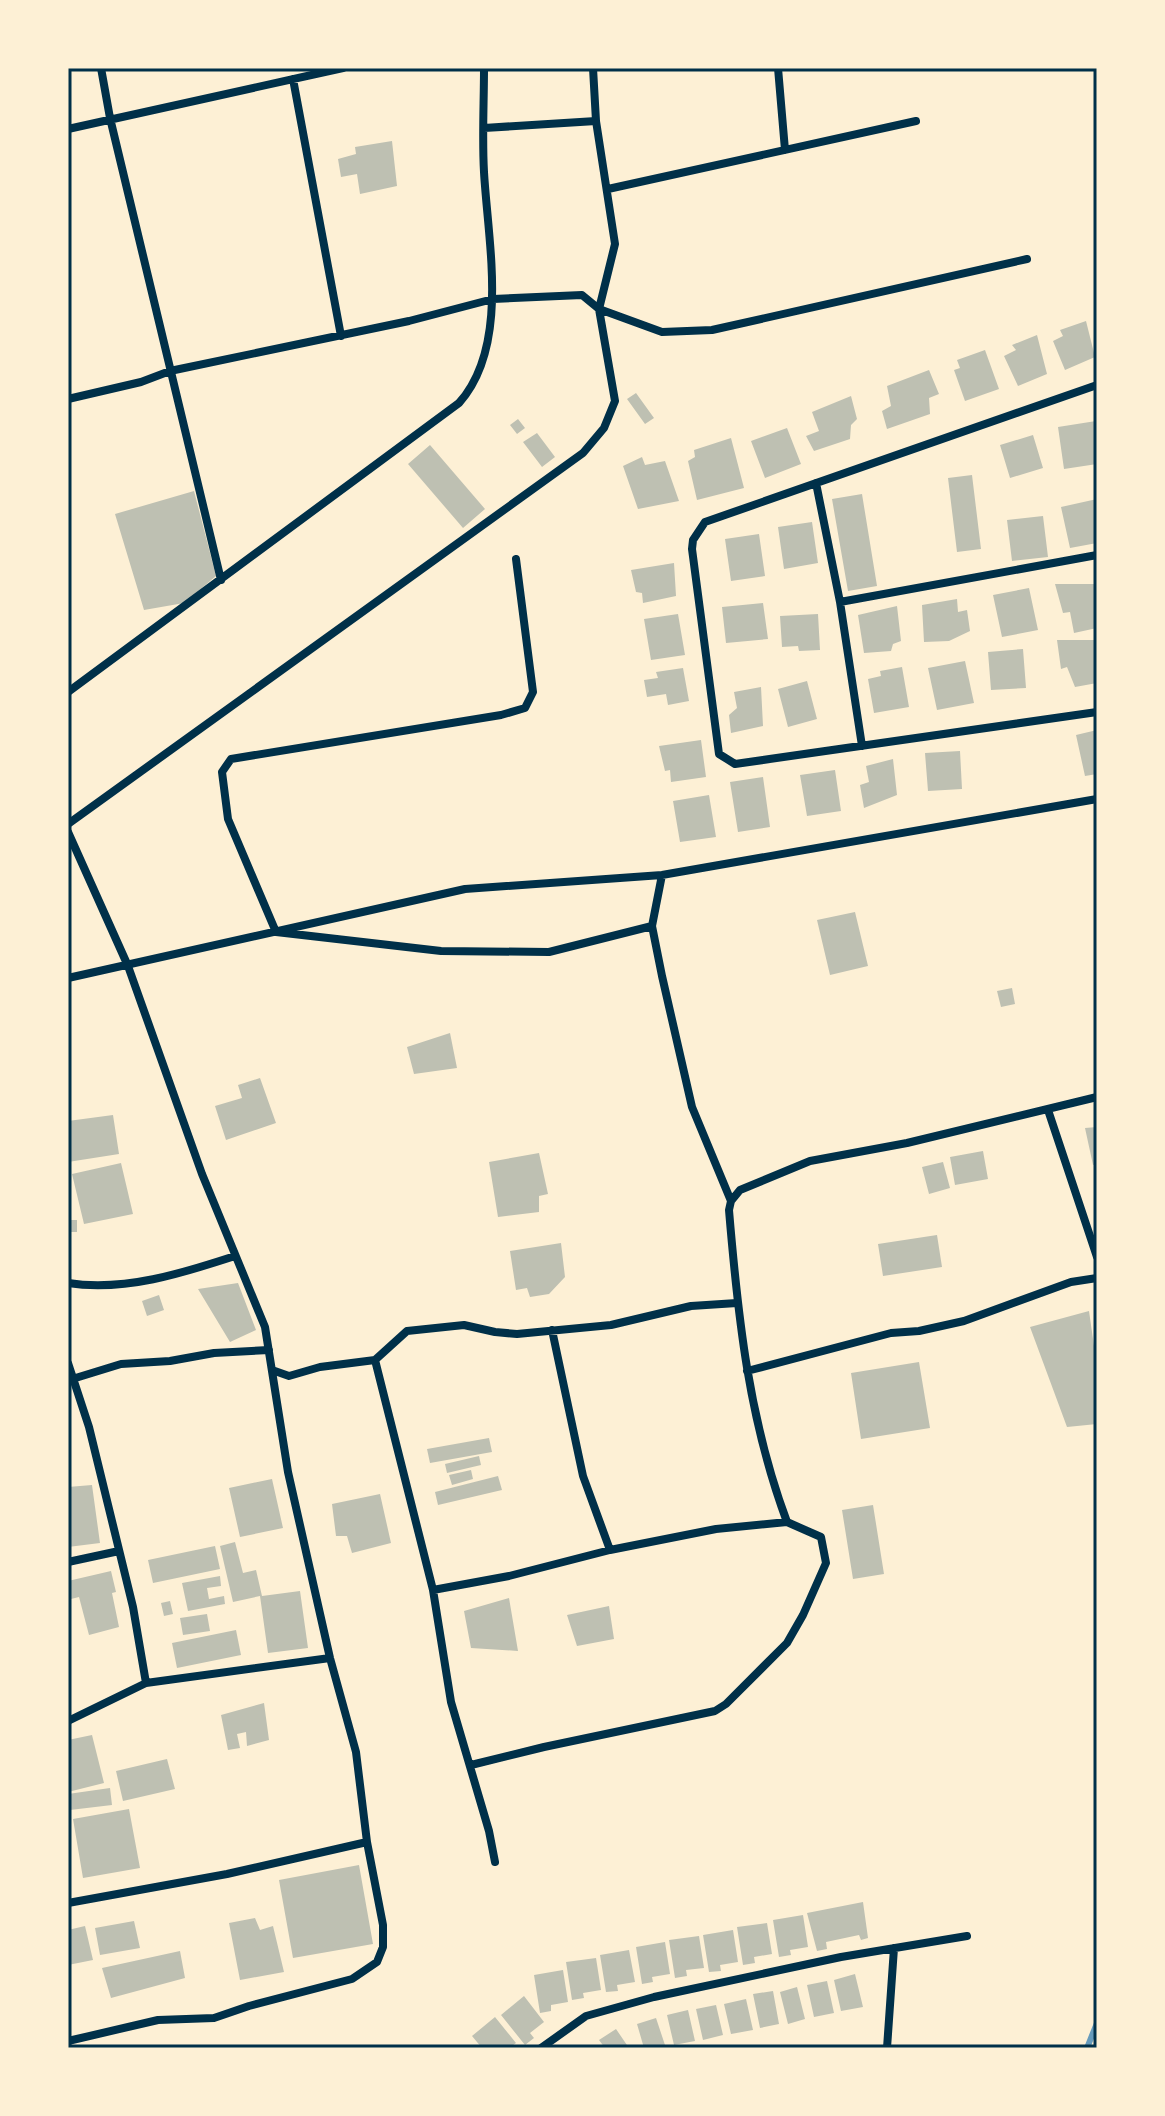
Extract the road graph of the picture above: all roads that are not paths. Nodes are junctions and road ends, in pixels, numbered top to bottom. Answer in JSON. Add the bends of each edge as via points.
{"nodes":[{"id":1,"x":101,"y":68,"type":"edge"},
{"id":2,"x":343,"y":68,"type":"edge"},
{"id":3,"x":484,"y":68,"type":"edge"},
{"id":4,"x":593,"y":68,"type":"edge"},
{"id":5,"x":778,"y":68,"type":"edge"},
{"id":6,"x":293,"y":79,"type":"junction"},
{"id":7,"x":110,"y":118,"type":"junction"},
{"id":8,"x":596,"y":121,"type":"junction"},
{"id":9,"x":916,"y":121,"type":"dead end"},
{"id":10,"x":484,"y":128,"type":"junction"},
{"id":11,"x":68,"y":129,"type":"edge"},
{"id":12,"x":785,"y":150,"type":"junction"},
{"id":13,"x":608,"y":189,"type":"junction"},
{"id":14,"x":1027,"y":259,"type":"dead end"},
{"id":15,"x":493,"y":299,"type":"junction"},
{"id":16,"x":599,"y":309,"type":"junction"},
{"id":17,"x":341,"y":336,"type":"junction"},
{"id":18,"x":170,"y":371,"type":"junction"},
{"id":19,"x":1097,"y":385,"type":"edge"},
{"id":20,"x":68,"y":399,"type":"edge"},
{"id":21,"x":816,"y":483,"type":"junction"},
{"id":22,"x":1097,"y":555,"type":"edge"},
{"id":23,"x":516,"y":559,"type":"dead end"},
{"id":24,"x":221,"y":580,"type":"junction"},
{"id":25,"x":840,"y":602,"type":"junction"},
{"id":26,"x":68,"y":692,"type":"edge"},
{"id":27,"x":1097,"y":712,"type":"edge"},
{"id":28,"x":862,"y":746,"type":"junction"},
{"id":29,"x":1097,"y":799,"type":"edge"},
{"id":30,"x":68,"y":824,"type":"edge"},
{"id":31,"x":68,"y":832,"type":"edge"},
{"id":32,"x":662,"y":875,"type":"junction"},
{"id":33,"x":652,"y":926,"type":"junction"},
{"id":34,"x":276,"y":932,"type":"junction"},
{"id":35,"x":128,"y":966,"type":"junction"},
{"id":36,"x":68,"y":978,"type":"edge"},
{"id":37,"x":1097,"y":1097,"type":"edge"},
{"id":38,"x":1048,"y":1110,"type":"junction"},
{"id":39,"x":731,"y":1201,"type":"junction"},
{"id":40,"x":235,"y":1256,"type":"junction"},
{"id":41,"x":1097,"y":1257,"type":"edge"},
{"id":42,"x":1097,"y":1278,"type":"edge"},
{"id":43,"x":68,"y":1283,"type":"edge"},
{"id":44,"x":737,"y":1303,"type":"junction"},
{"id":45,"x":552,"y":1330,"type":"junction"},
{"id":46,"x":269,"y":1350,"type":"junction"},
{"id":47,"x":375,"y":1360,"type":"junction"},
{"id":48,"x":68,"y":1363,"type":"edge"},
{"id":49,"x":272,"y":1370,"type":"junction"},
{"id":50,"x":747,"y":1371,"type":"junction"},
{"id":51,"x":70,"y":1380,"type":"edge"},
{"id":52,"x":787,"y":1522,"type":"junction"},
{"id":53,"x":610,"y":1550,"type":"junction"},
{"id":54,"x":119,"y":1551,"type":"junction"},
{"id":55,"x":68,"y":1562,"type":"edge"},
{"id":56,"x":433,"y":1590,"type":"junction"},
{"id":57,"x":330,"y":1658,"type":"junction"},
{"id":58,"x":146,"y":1683,"type":"junction"},
{"id":59,"x":68,"y":1721,"type":"edge"},
{"id":60,"x":471,"y":1765,"type":"junction"},
{"id":61,"x":367,"y":1842,"type":"junction"},
{"id":62,"x":495,"y":1862,"type":"dead end"},
{"id":63,"x":68,"y":1903,"type":"edge"},
{"id":64,"x":967,"y":1936,"type":"dead end"},
{"id":65,"x":894,"y":1948,"type":"junction"},
{"id":66,"x":68,"y":2041,"type":"edge"},
{"id":67,"x":541,"y":2048,"type":"edge"},
{"id":68,"x":887,"y":2048,"type":"edge"}],
"edges":[{"from":1,"to":7,"type":"street"},
{"from":2,"to":6,"type":"street"},
{"from":3,"to":10,"type":"street"},
{"from":4,"to":8,"type":"street"},
{"from":5,"to":12,"type":"street"},
{"from":6,"to":7,"type":"street"},
{"from":6,"to":17,"type":"street"},
{"from":7,"to":11,"type":"street"},
{"from":7,"to":18,"type":"street"},
{"from":8,"to":10,"type":"street"},
{"from":8,"to":13,"type":"street"},
{"from":9,"to":12,"type":"street"},
{"from":10,"to":15,"type":"street"},
{"from":12,"to":13,"type":"street"},
{"from":13,"to":16,"type":"street","via":[[615,244]]},
{"from":14,"to":16,"type":"street","via":[[712,330],[662,332]]},
{"from":15,"to":16,"type":"street","via":[[582,295]]},
{"from":15,"to":17,"type":"street"},
{"from":15,"to":24,"type":"street","via":[[486,354],[472,389],[459,403]]},
{"from":16,"to":30,"type":"street","via":[[615,401],[604,428],[583,453]]},
{"from":17,"to":18,"type":"street"},
{"from":18,"to":20,"type":"street"},
{"from":18,"to":24,"type":"street"},
{"from":19,"to":21,"type":"street"},
{"from":21,"to":25,"type":"street"},
{"from":21,"to":28,"type":"street","via":[[705,522],[693,540],[719,754],[735,764]]},
{"from":22,"to":25,"type":"street"},
{"from":23,"to":34,"type":"street","via":[[533,692],[525,708],[231,759],[222,772],[228,819]]},
{"from":24,"to":26,"type":"street"},
{"from":25,"to":28,"type":"street"},
{"from":27,"to":28,"type":"street"},
{"from":29,"to":32,"type":"street"},
{"from":31,"to":35,"type":"street"},
{"from":32,"to":33,"type":"street"},
{"from":32,"to":34,"type":"street","via":[[465,889]]},
{"from":33,"to":34,"type":"street","via":[[549,952],[441,951]]},
{"from":33,"to":39,"type":"street","via":[[692,1107]]},
{"from":34,"to":35,"type":"street"},
{"from":35,"to":36,"type":"street"},
{"from":35,"to":40,"type":"street"},
{"from":37,"to":38,"type":"street"},
{"from":38,"to":39,"type":"street","via":[[810,1161],[748,1186]]},
{"from":38,"to":41,"type":"street"},
{"from":39,"to":44,"type":"street"},
{"from":40,"to":43,"type":"street","via":[[177,1275],[90,1286]]},
{"from":40,"to":46,"type":"street","via":[[265,1327]]},
{"from":42,"to":50,"type":"street","via":[[1071,1282],[964,1321],[891,1333]]},
{"from":44,"to":45,"type":"street"},
{"from":44,"to":50,"type":"street"},
{"from":45,"to":47,"type":"street","via":[[517,1334],[464,1325],[407,1331]]},
{"from":45,"to":53,"type":"street","via":[[583,1476]]},
{"from":46,"to":49,"type":"street"},
{"from":46,"to":51,"type":"street","via":[[121,1364]]},
{"from":47,"to":49,"type":"street","via":[[289,1376]]},
{"from":47,"to":56,"type":"street"},
{"from":48,"to":51,"type":"street"},
{"from":49,"to":57,"type":"street","via":[[288,1472]]},
{"from":50,"to":52,"type":"street","via":[[768,1472]]},
{"from":51,"to":54,"type":"street","via":[[89,1427]]},
{"from":52,"to":53,"type":"street","via":[[716,1529]]},
{"from":52,"to":60,"type":"street","via":[[821,1537],[826,1563],[787,1643],[726,1704],[715,1711]]},
{"from":53,"to":56,"type":"street"},
{"from":54,"to":55,"type":"street"},
{"from":54,"to":58,"type":"street"},
{"from":56,"to":60,"type":"street","via":[[451,1702]]},
{"from":57,"to":58,"type":"street"},
{"from":57,"to":61,"type":"street","via":[[356,1752]]},
{"from":58,"to":59,"type":"street"},
{"from":60,"to":62,"type":"street"},
{"from":61,"to":63,"type":"street"},
{"from":61,"to":66,"type":"street","via":[[383,1947],[377,1962],[352,1979],[214,2018],[158,2020]]},
{"from":64,"to":65,"type":"street"},
{"from":65,"to":67,"type":"street","via":[[586,2016]]},
{"from":65,"to":68,"type":"street"}]}
